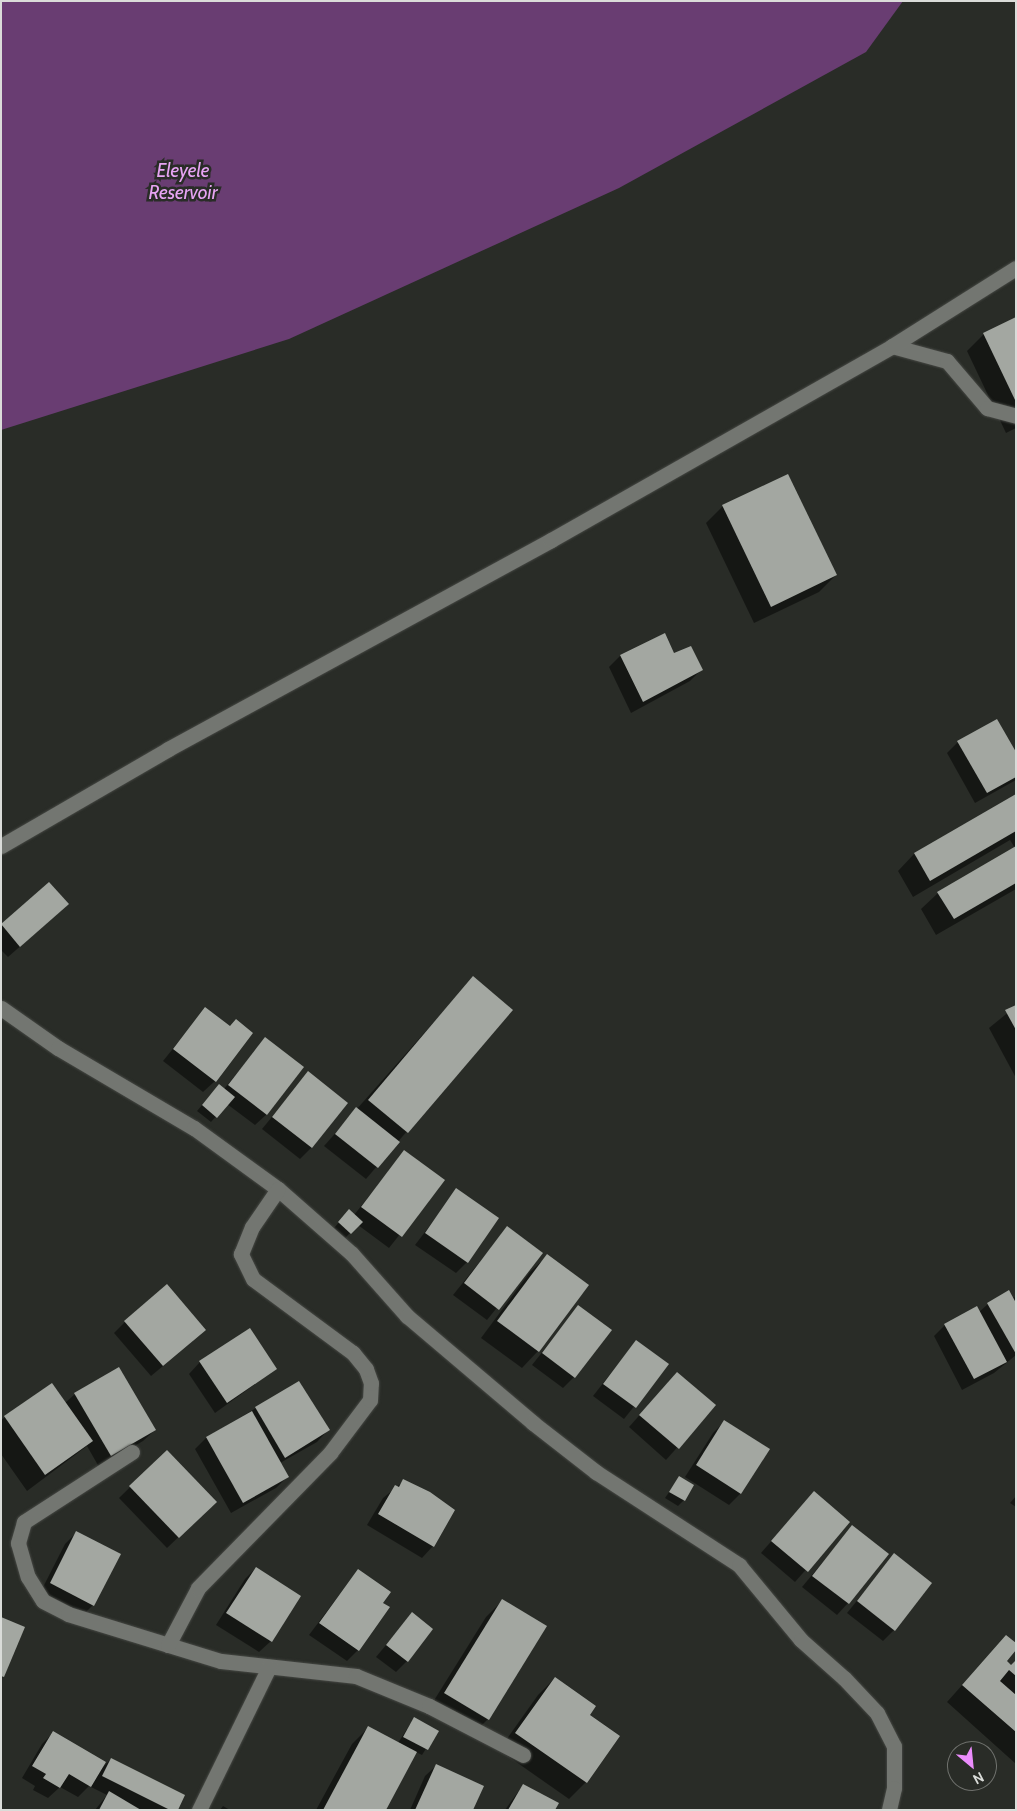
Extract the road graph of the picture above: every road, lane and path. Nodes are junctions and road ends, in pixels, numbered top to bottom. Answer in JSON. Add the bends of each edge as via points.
{"nodes":[{"id":1,"x":1016,"y":268,"type":"edge"},
{"id":2,"x":892,"y":346,"type":"junction"},
{"id":3,"x":1016,"y":416,"type":"edge"},
{"id":4,"x":1,"y":846,"type":"edge"},
{"id":5,"x":1,"y":1008,"type":"edge"},
{"id":6,"x":278,"y":1189,"type":"junction"},
{"id":7,"x":132,"y":1452,"type":"dead end"},
{"id":8,"x":168,"y":1645,"type":"junction"},
{"id":9,"x":269,"y":1667,"type":"junction"},
{"id":10,"x":523,"y":1755,"type":"dead end"},
{"id":11,"x":199,"y":1810,"type":"edge"},
{"id":12,"x":889,"y":1810,"type":"edge"}],
"edges":[{"from":1,"to":2,"type":"street"},
{"from":2,"to":3,"type":"street","via":[[947,361],[987,408]]},
{"from":2,"to":4,"type":"street","via":[[393,628],[168,749]]},
{"from":5,"to":6,"type":"street","via":[[58,1048],[194,1128]]},
{"from":6,"to":8,"type":"street","via":[[252,1227],[242,1254],[254,1279],[353,1353],[371,1383],[370,1400],[330,1453],[198,1588]]},
{"from":6,"to":12,"type":"street","via":[[352,1254],[407,1316],[533,1423],[596,1472],[739,1565],[801,1640],[844,1678],[877,1714],[894,1746],[894,1788]]},
{"from":7,"to":8,"type":"street","via":[[24,1522],[18,1543],[28,1577],[43,1601],[68,1614]]},
{"from":8,"to":9,"type":"street","via":[[222,1660]]},
{"from":9,"to":10,"type":"street","via":[[356,1676],[428,1706]]},
{"from":9,"to":11,"type":"street"}]}
